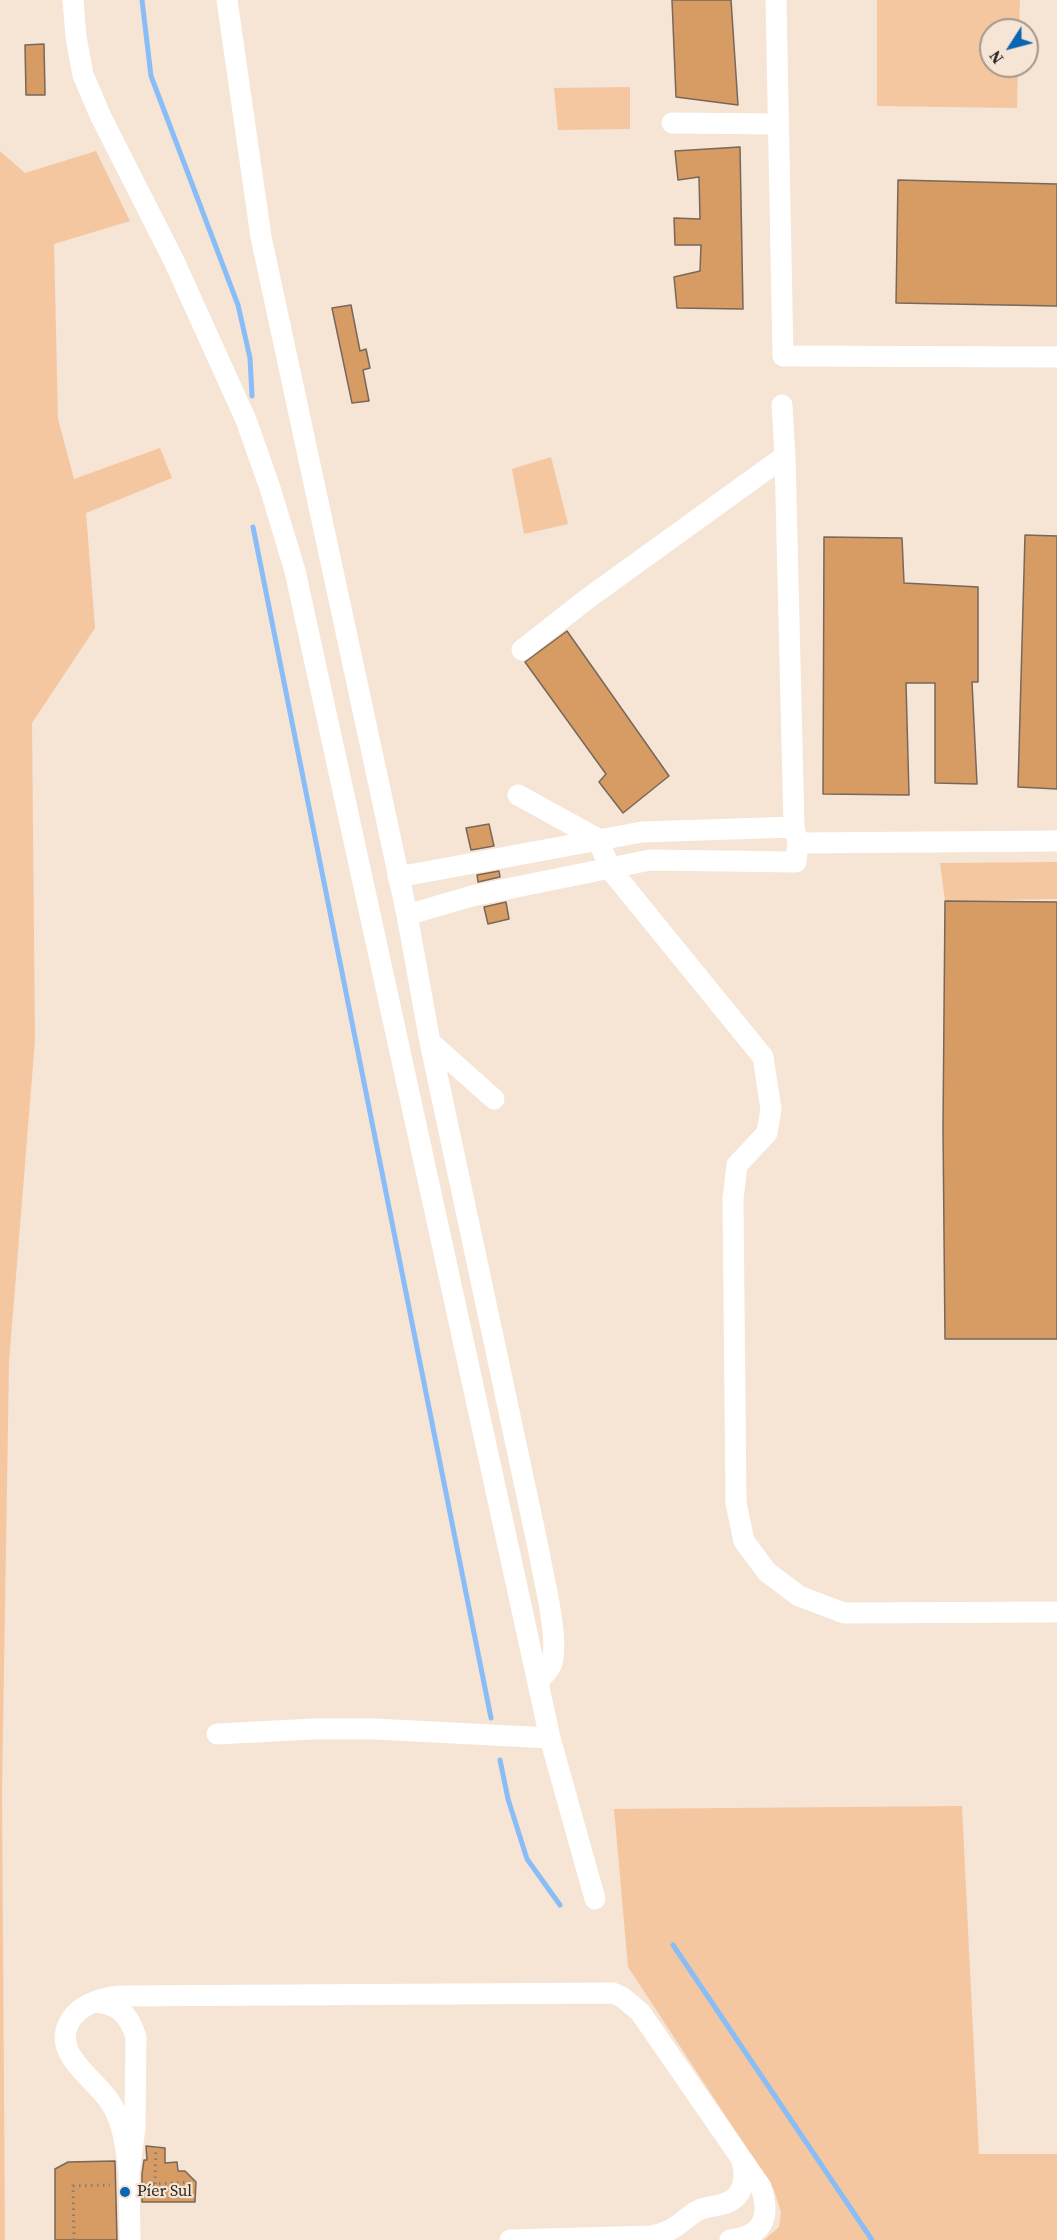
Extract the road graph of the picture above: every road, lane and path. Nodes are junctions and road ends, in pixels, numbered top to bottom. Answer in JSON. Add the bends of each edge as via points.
{"nodes":[{"id":1,"x":73,"y":0,"type":"edge"},
{"id":2,"x":227,"y":0,"type":"edge"},
{"id":3,"x":776,"y":0,"type":"edge"},
{"id":4,"x":672,"y":123,"type":"dead end"},
{"id":5,"x":778,"y":124,"type":"junction"},
{"id":6,"x":1057,"y":357,"type":"edge"},
{"id":7,"x":782,"y":405,"type":"dead end"},
{"id":8,"x":785,"y":456,"type":"junction"},
{"id":9,"x":522,"y":650,"type":"dead end"},
{"id":10,"x":518,"y":795,"type":"dead end"},
{"id":11,"x":598,"y":839,"type":"junction"},
{"id":12,"x":1057,"y":841,"type":"edge"},
{"id":13,"x":796,"y":844,"type":"junction"},
{"id":14,"x":525,"y":853,"type":"junction"},
{"id":15,"x":448,"y":867,"type":"junction"},
{"id":16,"x":610,"y":869,"type":"junction"},
{"id":17,"x":398,"y":877,"type":"junction"},
{"id":18,"x":531,"y":884,"type":"junction"},
{"id":19,"x":456,"y":901,"type":"junction"},
{"id":20,"x":407,"y":915,"type":"junction"},
{"id":21,"x":430,"y":1042,"type":"junction"},
{"id":22,"x":494,"y":1099,"type":"dead end"},
{"id":23,"x":1057,"y":1612,"type":"edge"},
{"id":24,"x":538,"y":1681,"type":"junction"},
{"id":25,"x":217,"y":1734,"type":"dead end"},
{"id":26,"x":550,"y":1738,"type":"junction"},
{"id":27,"x":596,"y":1899,"type":"dead end"},
{"id":28,"x":95,"y":2001,"type":"junction"},
{"id":29,"x":156,"y":2146,"type":"dead end"},
{"id":30,"x":739,"y":2155,"type":"junction"},
{"id":31,"x":129,"y":2173,"type":"junction"},
{"id":32,"x":155,"y":2184,"type":"dead end"},
{"id":33,"x":73,"y":2186,"type":"dead end"},
{"id":34,"x":657,"y":2238,"type":"edge"},
{"id":35,"x":74,"y":2240,"type":"edge"},
{"id":36,"x":130,"y":2240,"type":"edge"},
{"id":37,"x":510,"y":2240,"type":"edge"},
{"id":38,"x":730,"y":2240,"type":"edge"}],
"edges":[{"from":1,"to":24,"type":"lane","via":[[83,75],[246,420],[295,572]]},
{"from":2,"to":17,"type":"lane","via":[[261,237]]},
{"from":3,"to":5,"type":"lane"},
{"from":4,"to":5,"type":"lane"},
{"from":5,"to":6,"type":"lane","via":[[783,356]]},
{"from":7,"to":8,"type":"lane"},
{"from":8,"to":9,"type":"lane"},
{"from":8,"to":13,"type":"lane"},
{"from":10,"to":11,"type":"lane"},
{"from":11,"to":13,"type":"lane","via":[[642,832]]},
{"from":11,"to":14,"type":"lane"},
{"from":11,"to":16,"type":"lane"},
{"from":12,"to":13,"type":"lane"},
{"from":13,"to":16,"type":"lane","via":[[650,860]]},
{"from":14,"to":15,"type":"lane"},
{"from":14,"to":18,"type":"lane"},
{"from":15,"to":17,"type":"lane"},
{"from":15,"to":19,"type":"lane"},
{"from":16,"to":18,"type":"lane"},
{"from":16,"to":23,"type":"lane","via":[[763,1057],[771,1109],[767,1133],[736,1165],[733,1199],[736,1503],[744,1541],[767,1572],[799,1596],[844,1613]]},
{"from":17,"to":20,"type":"lane"},
{"from":18,"to":19,"type":"lane"},
{"from":19,"to":20,"type":"lane"},
{"from":20,"to":21,"type":"lane"},
{"from":21,"to":22,"type":"lane"},
{"from":21,"to":24,"type":"lane","via":[[551,1621],[552,1663]]},
{"from":24,"to":26,"type":"lane"},
{"from":25,"to":26,"type":"lane","via":[[375,1729]]},
{"from":26,"to":27,"type":"lane"},
{"from":28,"to":30,"type":"lane","via":[[120,1996],[613,1993],[640,2012]]},
{"from":28,"to":31,"type":"lane","via":[[118,2007],[136,2037],[135,2128]]},
{"from":28,"to":31,"type":"lane","via":[[71,2019],[65,2032],[66,2049],[115,2110]]},
{"from":29,"to":32,"type":"path"},
{"from":30,"to":34,"type":"lane","via":[[745,2178],[735,2197],[697,2211]]},
{"from":30,"to":38,"type":"lane","via":[[761,2187],[765,2214],[759,2230]]},
{"from":31,"to":36,"type":"lane"},
{"from":33,"to":35,"type":"path"},
{"from":34,"to":37,"type":"lane"}]}
